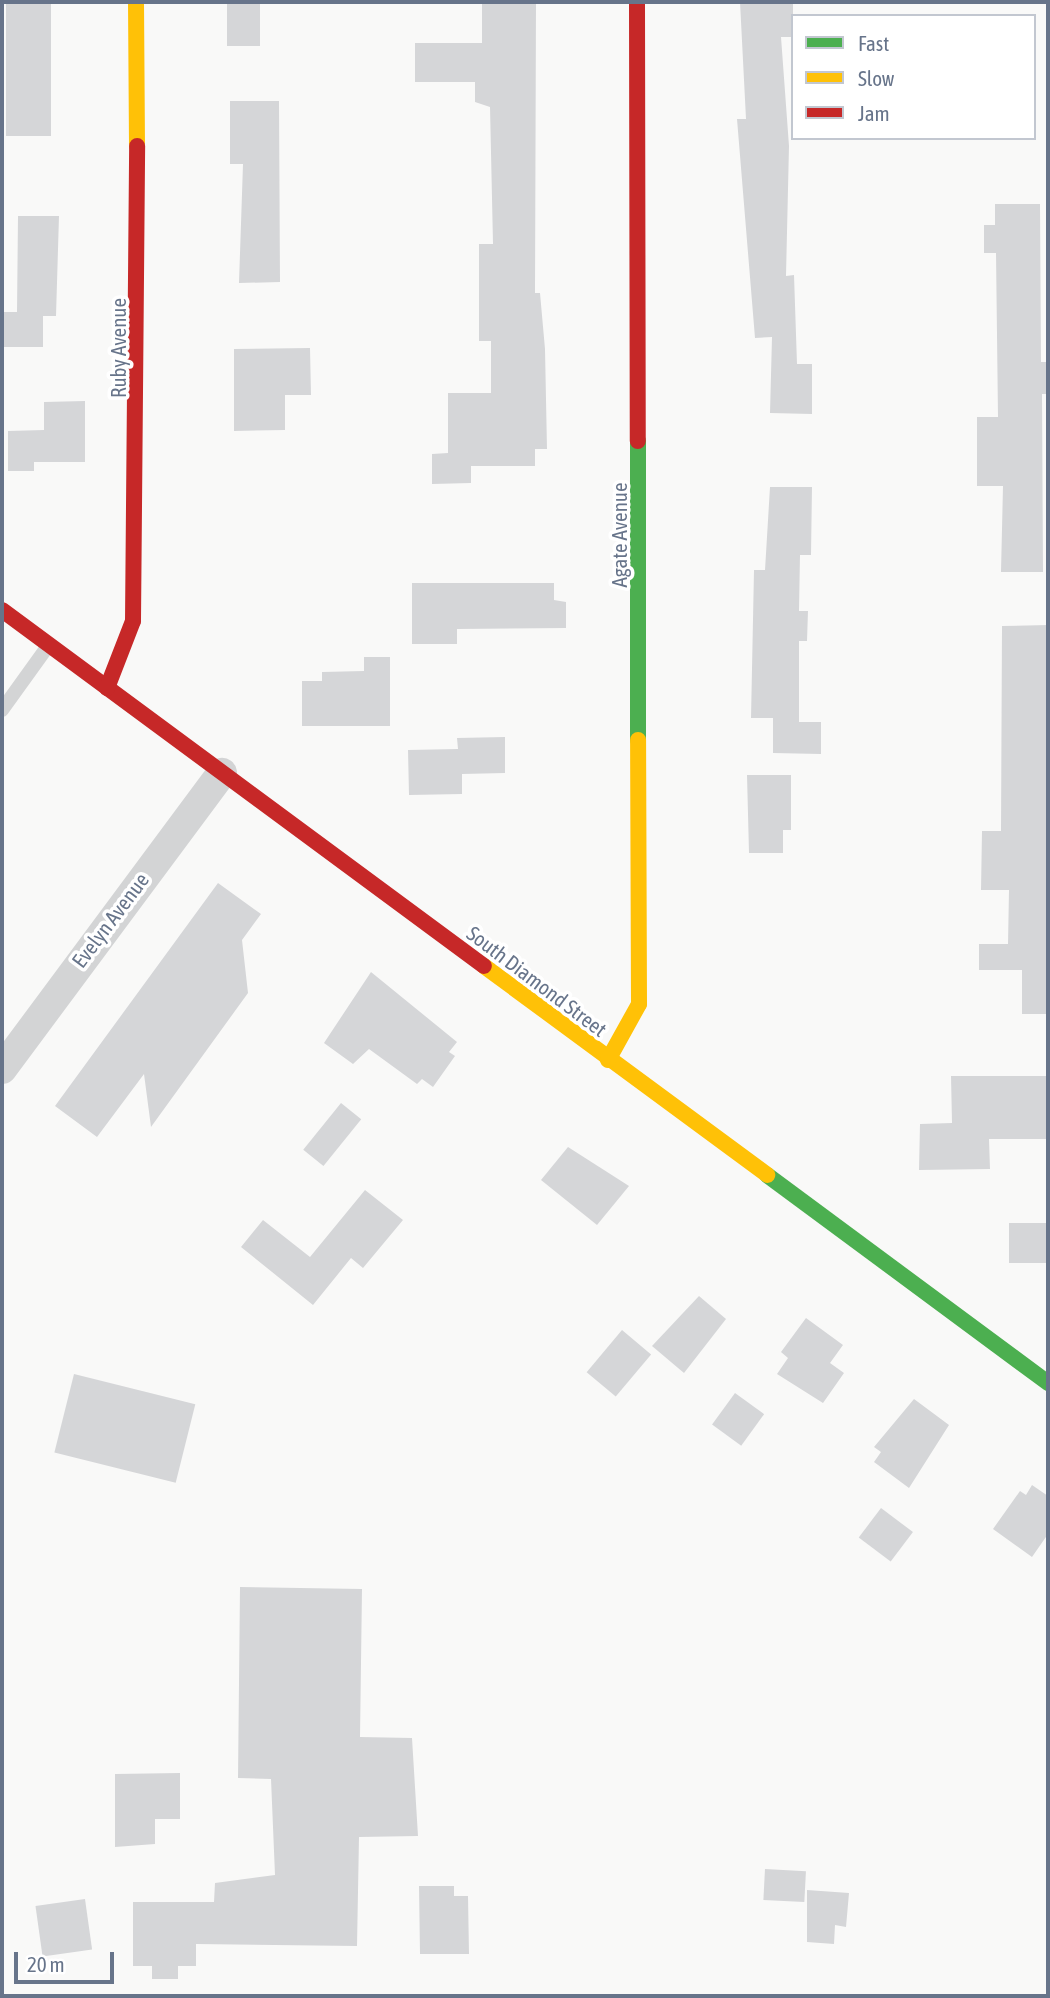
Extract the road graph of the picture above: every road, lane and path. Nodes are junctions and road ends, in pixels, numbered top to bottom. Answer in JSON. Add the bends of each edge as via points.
{"nodes":[{"id":1,"x":136,"y":2,"type":"edge"},
{"id":2,"x":637,"y":2,"type":"edge"},
{"id":3,"x":2,"y":610,"type":"edge"},
{"id":4,"x":48,"y":644,"type":"junction"},
{"id":5,"x":107,"y":688,"type":"junction"},
{"id":6,"x":2,"y":710,"type":"edge"},
{"id":7,"x":222,"y":773,"type":"junction"},
{"id":8,"x":608,"y":1060,"type":"junction"},
{"id":9,"x":2,"y":1069,"type":"edge"},
{"id":10,"x":1048,"y":1383,"type":"edge"}],
"edges":[{"from":1,"to":5,"type":"street","name":"Ruby Avenue","via":[[139,444],[133,621]]},
{"from":2,"to":8,"type":"street","name":"Agate Avenue","via":[[639,1004]]},
{"from":3,"to":4,"type":"street","name":"South Diamond Street"},
{"from":4,"to":5,"type":"street","name":"South Diamond Street"},
{"from":4,"to":6,"type":"lane"},
{"from":5,"to":7,"type":"street","name":"South Diamond Street"},
{"from":7,"to":8,"type":"street","name":"South Diamond Street"},
{"from":7,"to":9,"type":"street","name":"Evelyn Avenue"},
{"from":8,"to":10,"type":"street","name":"South Diamond Street"}]}
